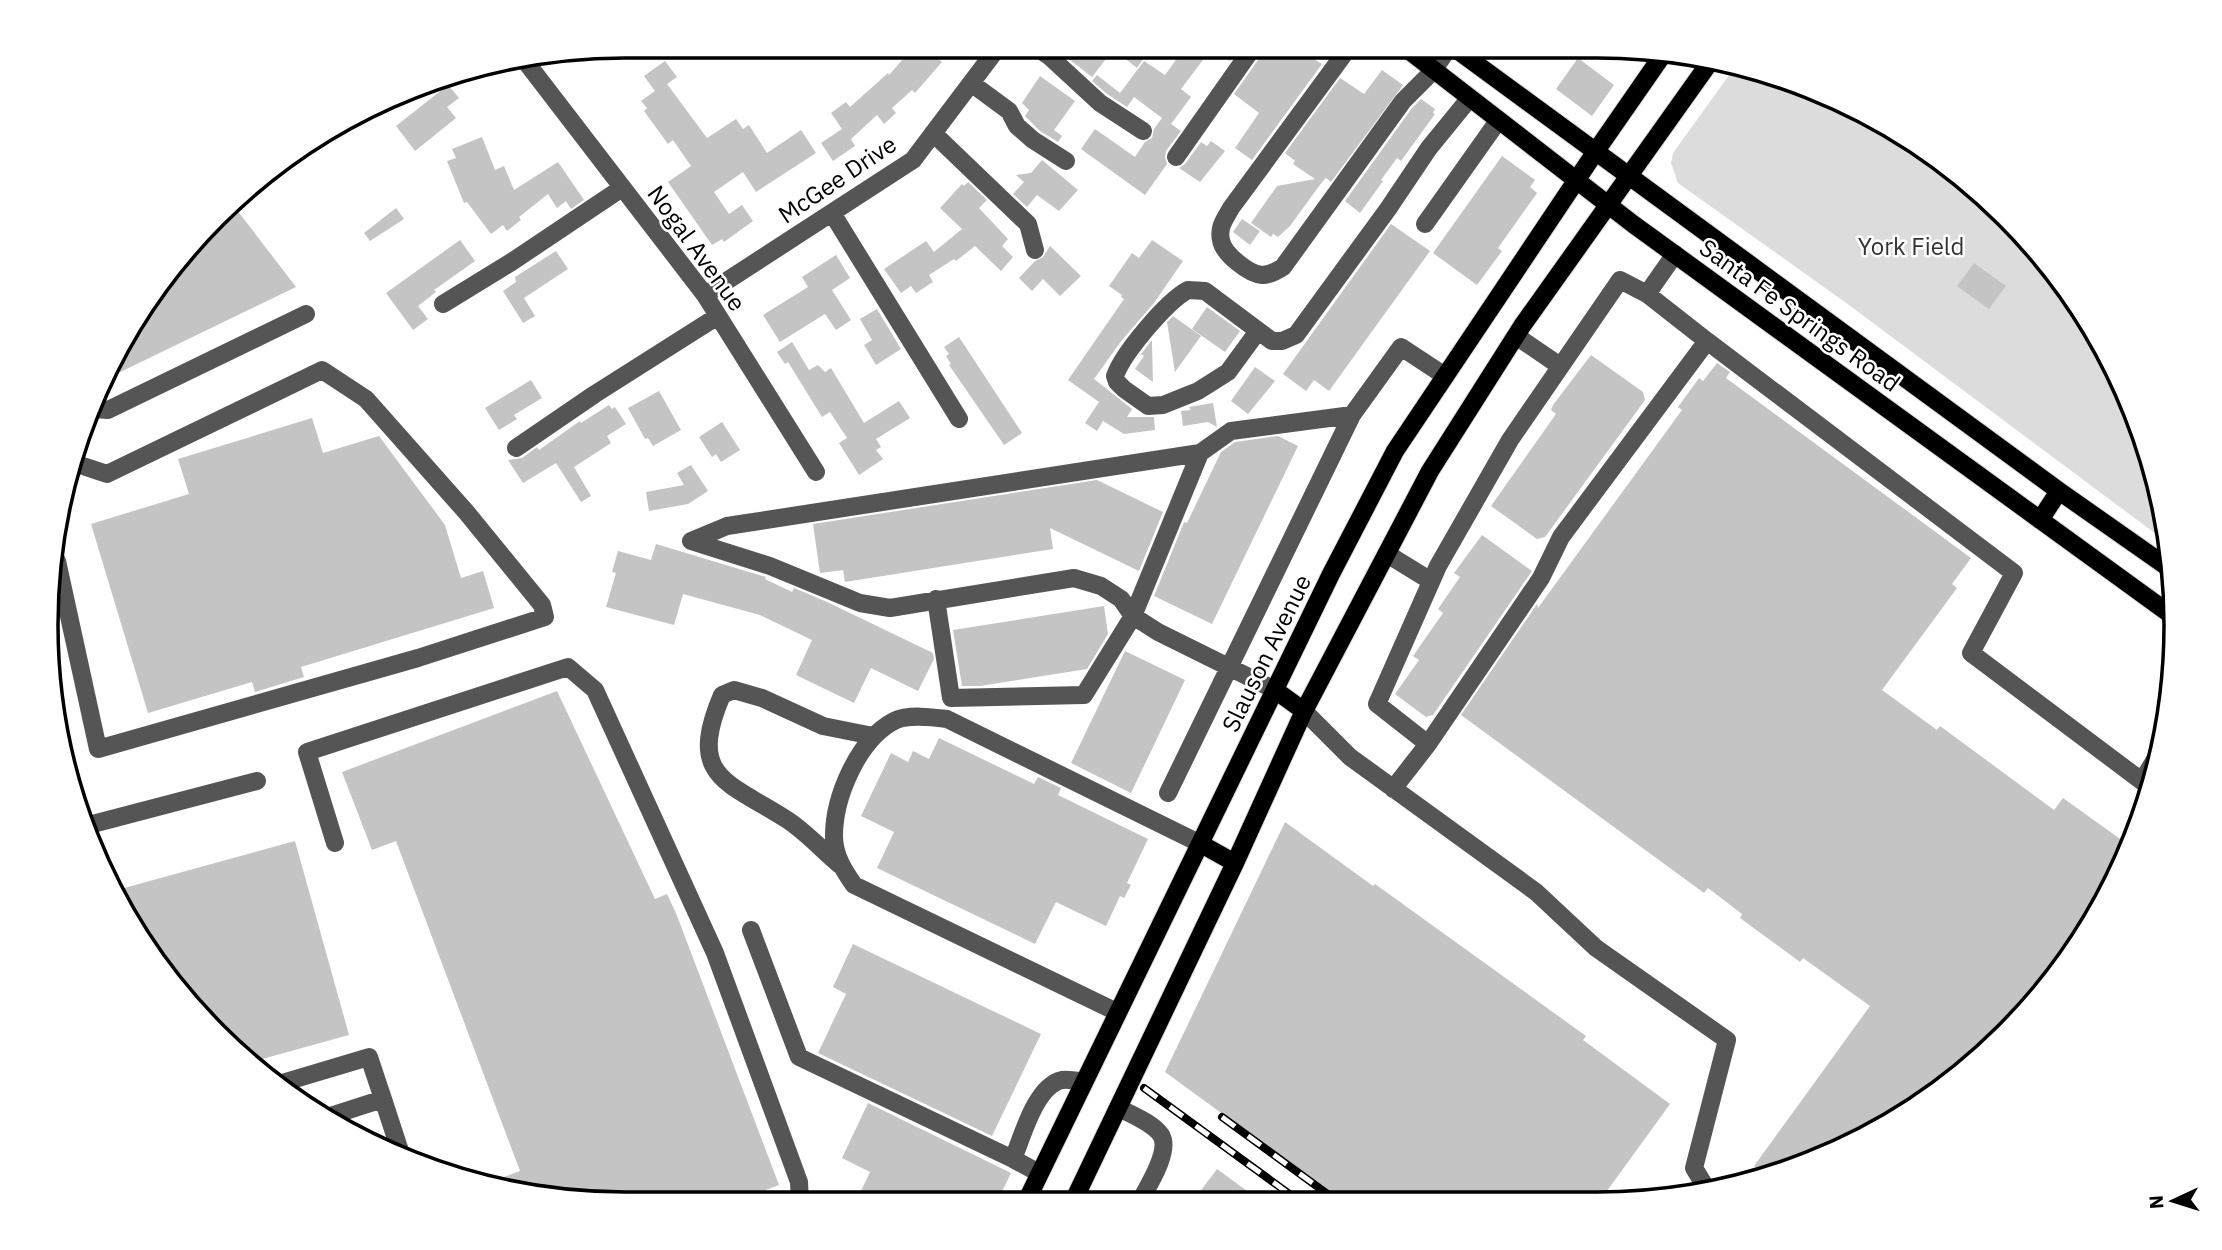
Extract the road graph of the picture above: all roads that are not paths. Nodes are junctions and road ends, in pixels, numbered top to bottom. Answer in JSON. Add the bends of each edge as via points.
{"nodes":[{"id":1,"x":990,"y":58,"type":"edge"},
{"id":2,"x":1051,"y":58,"type":"edge"},
{"id":3,"x":1246,"y":58,"type":"edge"},
{"id":4,"x":1341,"y":58,"type":"edge"},
{"id":5,"x":1417,"y":58,"type":"edge"},
{"id":6,"x":1443,"y":58,"type":"edge"},
{"id":7,"x":1467,"y":58,"type":"edge"},
{"id":8,"x":1658,"y":62,"type":"edge"},
{"id":9,"x":529,"y":66,"type":"edge"},
{"id":10,"x":1705,"y":69,"type":"edge"},
{"id":11,"x":1433,"y":71,"type":"junction"},
{"id":12,"x":971,"y":83,"type":"junction"},
{"id":13,"x":1469,"y":99,"type":"junction"},
{"id":14,"x":1498,"y":121,"type":"junction"},
{"id":15,"x":1143,"y":131,"type":"dead end"},
{"id":16,"x":933,"y":133,"type":"junction"},
{"id":17,"x":1596,"y":151,"type":"junction"},
{"id":18,"x":1176,"y":157,"type":"dead end"},
{"id":19,"x":1066,"y":161,"type":"dead end"},
{"id":20,"x":1629,"y":175,"type":"junction"},
{"id":21,"x":1576,"y":180,"type":"junction"},
{"id":22,"x":622,"y":188,"type":"junction"},
{"id":23,"x":1608,"y":204,"type":"junction"},
{"id":24,"x":831,"y":213,"type":"junction"},
{"id":25,"x":1425,"y":224,"type":"dead end"},
{"id":26,"x":1035,"y":250,"type":"dead end"},
{"id":27,"x":1675,"y":254,"type":"junction"},
{"id":28,"x":1647,"y":294,"type":"junction"},
{"id":29,"x":705,"y":295,"type":"junction"},
{"id":30,"x":443,"y":304,"type":"dead end"},
{"id":31,"x":306,"y":314,"type":"dead end"},
{"id":32,"x":718,"y":316,"type":"junction"},
{"id":33,"x":1258,"y":331,"type":"junction"},
{"id":34,"x":1516,"y":336,"type":"junction"},
{"id":35,"x":1707,"y":341,"type":"junction"},
{"id":36,"x":1560,"y":366,"type":"junction"},
{"id":37,"x":1445,"y":376,"type":"junction"},
{"id":38,"x":100,"y":409,"type":"edge"},
{"id":39,"x":1352,"y":415,"type":"junction"},
{"id":40,"x":959,"y":419,"type":"dead end"},
{"id":41,"x":516,"y":448,"type":"dead end"},
{"id":42,"x":1200,"y":453,"type":"junction"},
{"id":43,"x":81,"y":465,"type":"edge"},
{"id":44,"x":816,"y":472,"type":"dead end"},
{"id":45,"x":2059,"y":491,"type":"junction"},
{"id":46,"x":2040,"y":520,"type":"junction"},
{"id":47,"x":1387,"y":554,"type":"junction"},
{"id":48,"x":2160,"y":563,"type":"edge"},
{"id":49,"x":60,"y":576,"type":"edge"},
{"id":50,"x":1431,"y":580,"type":"junction"},
{"id":51,"x":936,"y":599,"type":"junction"},
{"id":52,"x":2164,"y":609,"type":"edge"},
{"id":53,"x":1133,"y":616,"type":"junction"},
{"id":54,"x":1229,"y":668,"type":"junction"},
{"id":55,"x":1275,"y":690,"type":"junction"},
{"id":56,"x":1304,"y":711,"type":"junction"},
{"id":57,"x":873,"y":737,"type":"junction"},
{"id":58,"x":1428,"y":744,"type":"junction"},
{"id":59,"x":257,"y":780,"type":"dead end"},
{"id":60,"x":2142,"y":781,"type":"edge"},
{"id":61,"x":1393,"y":789,"type":"junction"},
{"id":62,"x":1168,"y":793,"type":"dead end"},
{"id":63,"x":94,"y":824,"type":"edge"},
{"id":64,"x":335,"y":843,"type":"dead end"},
{"id":65,"x":1201,"y":844,"type":"junction"},
{"id":66,"x":1235,"y":863,"type":"junction"},
{"id":67,"x":840,"y":865,"type":"junction"},
{"id":68,"x":751,"y":930,"type":"dead end"},
{"id":69,"x":1117,"y":1012,"type":"junction"},
{"id":70,"x":288,"y":1081,"type":"edge"},
{"id":71,"x":1084,"y":1082,"type":"junction"},
{"id":72,"x":383,"y":1099,"type":"junction"},
{"id":73,"x":1119,"y":1108,"type":"junction"},
{"id":74,"x":337,"y":1114,"type":"edge"},
{"id":75,"x":398,"y":1145,"type":"edge"},
{"id":76,"x":1013,"y":1159,"type":"junction"},
{"id":77,"x":1039,"y":1173,"type":"junction"},
{"id":78,"x":1702,"y":1182,"type":"edge"},
{"id":79,"x":799,"y":1192,"type":"edge"},
{"id":80,"x":1030,"y":1192,"type":"edge"},
{"id":81,"x":1078,"y":1192,"type":"edge"},
{"id":82,"x":1145,"y":1192,"type":"edge"}],
"edges":[{"from":1,"to":12,"type":"street","name":"McGee Drive"},
{"from":2,"to":15,"type":"street","via":[[1100,103]]},
{"from":3,"to":18,"type":"street"},
{"from":4,"to":11,"type":"street","via":[[1221,226],[1224,249],[1260,275],[1283,267],[1403,101]]},
{"from":5,"to":11,"type":"main road","name":"Santa Fe Springs Road"},
{"from":6,"to":11,"type":"street"},
{"from":7,"to":17,"type":"main road","name":"Santa Fe Springs Road"},
{"from":8,"to":17,"type":"main road","name":"Slauson Avenue"},
{"from":9,"to":22,"type":"street","name":"Nogal Avenue"},
{"from":10,"to":20,"type":"main road"},
{"from":11,"to":13,"type":"main road","name":"Santa Fe Springs Road"},
{"from":12,"to":16,"type":"street","name":"McGee Drive"},
{"from":12,"to":19,"type":"street","via":[[1009,111],[1017,126]]},
{"from":13,"to":14,"type":"main road","name":"Santa Fe Springs Road"},
{"from":13,"to":33,"type":"street","via":[[1296,335],[1272,341]]},
{"from":14,"to":21,"type":"main road","name":"Santa Fe Springs Road"},
{"from":14,"to":25,"type":"street"},
{"from":16,"to":24,"type":"street","name":"McGee Drive","via":[[913,160]]},
{"from":16,"to":26,"type":"street","via":[[1028,224]]},
{"from":17,"to":20,"type":"main road","name":"Santa Fe Springs Road"},
{"from":17,"to":21,"type":"main road","name":"Slauson Avenue"},
{"from":20,"to":23,"type":"main road"},
{"from":20,"to":45,"type":"main road","name":"Santa Fe Springs Road"},
{"from":21,"to":23,"type":"main road","name":"Santa Fe Springs Road"},
{"from":21,"to":37,"type":"main road","name":"Slauson Avenue"},
{"from":22,"to":29,"type":"street","name":"Nogal Avenue"},
{"from":22,"to":30,"type":"street"},
{"from":23,"to":27,"type":"main road","name":"Santa Fe Springs Road"},
{"from":23,"to":34,"type":"main road"},
{"from":24,"to":29,"type":"street","name":"McGee Drive"},
{"from":24,"to":40,"type":"street"},
{"from":27,"to":28,"type":"street"},
{"from":27,"to":46,"type":"main road","name":"Santa Fe Springs Road"},
{"from":28,"to":35,"type":"street"},
{"from":28,"to":36,"type":"street","via":[[1620,280]]},
{"from":29,"to":32,"type":"street","name":"Nogal Avenue"},
{"from":31,"to":38,"type":"street","via":[[108,410]]},
{"from":32,"to":41,"type":"street"},
{"from":32,"to":44,"type":"street","name":"Nogal Avenue"},
{"from":33,"to":33,"type":"street","via":[[1205,291],[1188,290],[1164,309],[1118,367],[1117,382],[1148,405],[1163,405],[1199,391],[1228,372]]},
{"from":34,"to":36,"type":"street"},
{"from":34,"to":47,"type":"main road","via":[[1430,471]]},
{"from":35,"to":58,"type":"street","via":[[1561,537],[1541,578]]},
{"from":35,"to":60,"type":"street","via":[[2014,573],[1971,653]]},
{"from":36,"to":50,"type":"street","via":[[1510,440]]},
{"from":37,"to":39,"type":"street","via":[[1401,346]]},
{"from":37,"to":55,"type":"main road","name":"Slauson Avenue","via":[[1395,451]]},
{"from":39,"to":42,"type":"street","via":[[1231,431]]},
{"from":39,"to":54,"type":"street"},
{"from":42,"to":51,"type":"street","via":[[727,526],[691,541],[770,566],[860,603],[890,608]]},
{"from":42,"to":53,"type":"street"},
{"from":43,"to":49,"type":"street","via":[[107,474],[322,370],[366,399],[467,513],[542,605],[545,617],[98,749]]},
{"from":45,"to":46,"type":"main road"},
{"from":45,"to":48,"type":"main road","name":"Santa Fe Springs Road"},
{"from":46,"to":52,"type":"main road","name":"Santa Fe Springs Road"},
{"from":47,"to":50,"type":"street"},
{"from":47,"to":56,"type":"main road"},
{"from":50,"to":58,"type":"street","via":[[1377,704]]},
{"from":51,"to":53,"type":"street","via":[[1074,578],[1101,586],[1121,599]]},
{"from":51,"to":53,"type":"street","via":[[951,698],[1084,695]]},
{"from":53,"to":54,"type":"street"},
{"from":54,"to":55,"type":"street"},
{"from":54,"to":62,"type":"street"},
{"from":55,"to":56,"type":"main road"},
{"from":55,"to":65,"type":"main road","name":"Slauson Avenue"},
{"from":56,"to":61,"type":"street","via":[[1349,757]]},
{"from":56,"to":66,"type":"main road"},
{"from":57,"to":65,"type":"street","via":[[896,720],[947,719]]},
{"from":57,"to":67,"type":"street","via":[[854,763],[839,806],[834,838]]},
{"from":57,"to":67,"type":"street","via":[[823,726],[734,690],[722,695],[708,738],[710,760],[725,782],[787,820]]},
{"from":58,"to":61,"type":"street"},
{"from":59,"to":63,"type":"street"},
{"from":61,"to":78,"type":"street","via":[[1536,892],[1596,948],[1727,1040],[1694,1168]]},
{"from":64,"to":79,"type":"street","via":[[307,752],[568,667],[596,690],[715,953]]},
{"from":65,"to":66,"type":"main road"},
{"from":65,"to":69,"type":"main road","name":"Slauson Avenue"},
{"from":66,"to":73,"type":"main road"},
{"from":67,"to":69,"type":"street","via":[[854,885]]},
{"from":68,"to":76,"type":"street","via":[[799,1057]]},
{"from":69,"to":71,"type":"main road","name":"Slauson Avenue"},
{"from":70,"to":72,"type":"street","via":[[369,1057]]},
{"from":71,"to":76,"type":"street","via":[[1062,1080],[1049,1087],[1039,1099]]},
{"from":71,"to":77,"type":"main road","name":"Slauson Avenue"},
{"from":72,"to":74,"type":"street"},
{"from":72,"to":75,"type":"street"},
{"from":73,"to":81,"type":"main road"},
{"from":73,"to":82,"type":"street","via":[[1152,1127],[1164,1145]]},
{"from":76,"to":77,"type":"street"},
{"from":77,"to":80,"type":"main road","name":"Slauson Avenue"}]}
